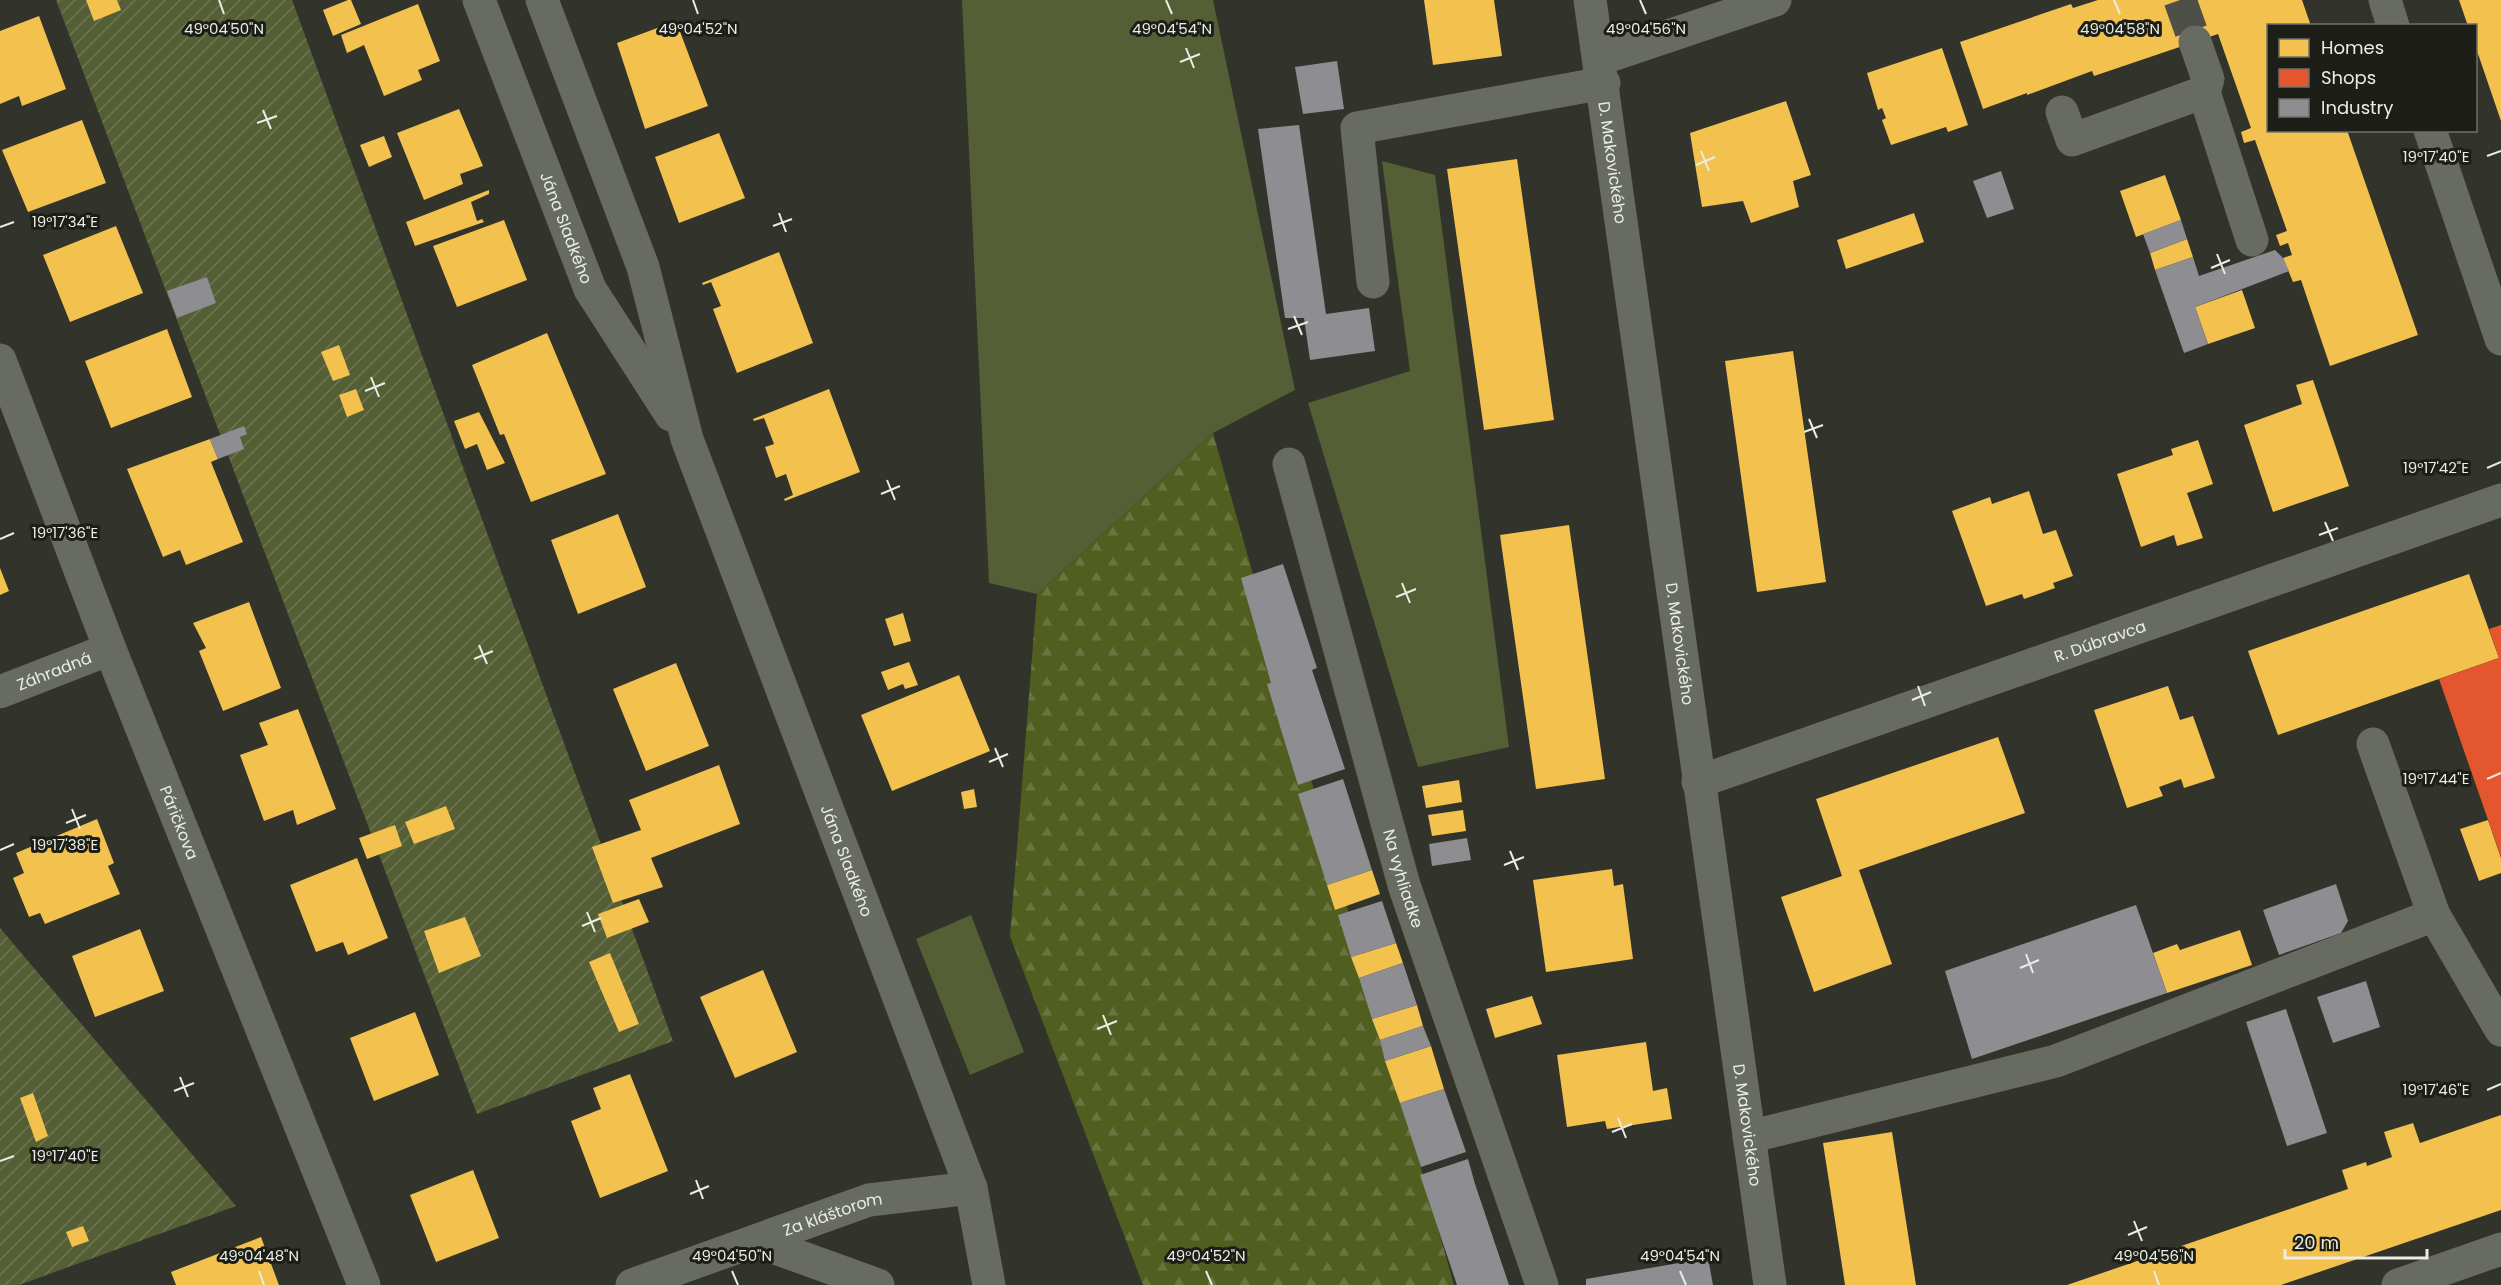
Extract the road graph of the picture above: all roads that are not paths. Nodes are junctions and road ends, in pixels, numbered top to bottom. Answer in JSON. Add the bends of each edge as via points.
{"nodes":[{"id":1,"x":479,"y":0,"type":"edge"},
{"id":2,"x":542,"y":0,"type":"edge"},
{"id":3,"x":1590,"y":0,"type":"edge"},
{"id":4,"x":1775,"y":0,"type":"edge"},
{"id":5,"x":2385,"y":0,"type":"edge"},
{"id":6,"x":2392,"y":24,"type":"edge"},
{"id":7,"x":2195,"y":42,"type":"tunnel mouth"},
{"id":8,"x":1602,"y":71,"type":"junction"},
{"id":9,"x":2204,"y":92,"type":"junction"},
{"id":10,"x":2062,"y":112,"type":"dead end"},
{"id":11,"x":2431,"y":132,"type":"edge"},
{"id":12,"x":2252,"y":240,"type":"dead end"},
{"id":13,"x":1373,"y":282,"type":"dead end"},
{"id":14,"x":2501,"y":339,"type":"edge"},
{"id":15,"x":0,"y":360,"type":"edge"},
{"id":16,"x":687,"y":439,"type":"junction"},
{"id":17,"x":1289,"y":464,"type":"dead end"},
{"id":18,"x":2501,"y":500,"type":"edge"},
{"id":19,"x":110,"y":649,"type":"junction"},
{"id":20,"x":0,"y":692,"type":"edge"},
{"id":21,"x":2373,"y":744,"type":"dead end"},
{"id":22,"x":1698,"y":782,"type":"junction"},
{"id":23,"x":2434,"y":915,"type":"junction"},
{"id":24,"x":2501,"y":1030,"type":"edge"},
{"id":25,"x":1749,"y":1137,"type":"junction"},
{"id":26,"x":970,"y":1188,"type":"junction"},
{"id":27,"x":756,"y":1241,"type":"junction"},
{"id":28,"x":2501,"y":1249,"type":"edge"},
{"id":29,"x":364,"y":1285,"type":"edge"},
{"id":30,"x":632,"y":1285,"type":"edge"},
{"id":31,"x":878,"y":1285,"type":"edge"},
{"id":32,"x":989,"y":1285,"type":"edge"},
{"id":33,"x":1542,"y":1285,"type":"edge"},
{"id":34,"x":1770,"y":1285,"type":"edge"},
{"id":35,"x":2398,"y":1285,"type":"edge"}],
"edges":[{"from":1,"to":16,"type":"street","name":"Jána Sladkého","via":[[590,289]]},
{"from":2,"to":16,"type":"street","name":"Jána Sladkého","via":[[643,267]]},
{"from":3,"to":8,"type":"street","name":"D. Makovického"},
{"from":4,"to":8,"type":"street"},
{"from":5,"to":6,"type":"street"},
{"from":7,"to":9,"type":"street","via":[[2208,79]]},
{"from":8,"to":13,"type":"street","via":[[1357,128]]},
{"from":8,"to":22,"type":"street","name":"D. Makovického"},
{"from":9,"to":10,"type":"street","via":[[2072,140]]},
{"from":9,"to":12,"type":"street"},
{"from":11,"to":14,"type":"street"},
{"from":15,"to":19,"type":"street","name":"Páričkova"},
{"from":16,"to":26,"type":"street","name":"Jána Sladkého"},
{"from":17,"to":33,"type":"street","name":"Na vyhliadke","via":[[1404,885]]},
{"from":18,"to":22,"type":"street","name":"R. Dúbravca"},
{"from":19,"to":20,"type":"street","name":"Záhradná"},
{"from":19,"to":29,"type":"street","name":"Páričkova"},
{"from":21,"to":23,"type":"street"},
{"from":22,"to":25,"type":"street","name":"D. Makovického"},
{"from":23,"to":24,"type":"street"},
{"from":23,"to":25,"type":"street","via":[[2056,1061]]},
{"from":25,"to":34,"type":"street","name":"D. Makovického"},
{"from":26,"to":27,"type":"street","name":"Za kláštorom","via":[[869,1200]]},
{"from":26,"to":32,"type":"street","name":"Jána Sladkého"},
{"from":27,"to":30,"type":"street","name":"Za kláštorom"},
{"from":27,"to":31,"type":"street"},
{"from":28,"to":35,"type":"street"}]}
